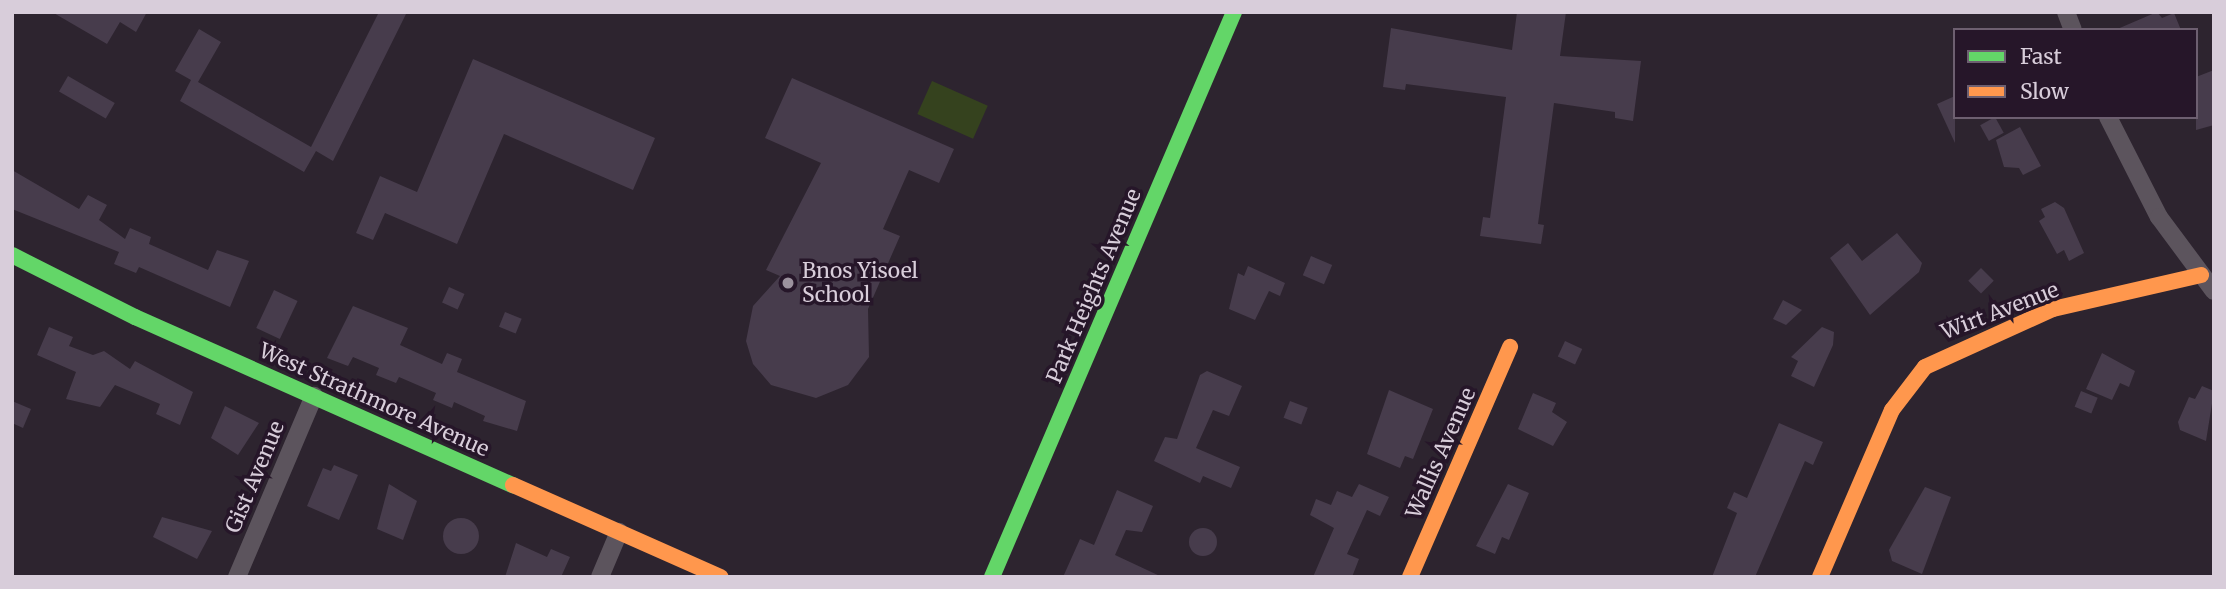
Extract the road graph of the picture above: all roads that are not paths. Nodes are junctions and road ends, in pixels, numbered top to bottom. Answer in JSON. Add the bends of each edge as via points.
{"nodes":[{"id":1,"x":1234,"y":12,"type":"edge"},
{"id":2,"x":2109,"y":119,"type":"edge"},
{"id":3,"x":14,"y":260,"type":"edge"},
{"id":4,"x":2201,"y":275,"type":"junction"},
{"id":5,"x":2214,"y":290,"type":"edge"},
{"id":6,"x":1510,"y":347,"type":"dead end"},
{"id":7,"x":314,"y":396,"type":"junction"},
{"id":8,"x":619,"y":532,"type":"junction"},
{"id":9,"x":237,"y":577,"type":"edge"},
{"id":10,"x":600,"y":577,"type":"edge"},
{"id":11,"x":721,"y":577,"type":"edge"},
{"id":12,"x":992,"y":577,"type":"edge"},
{"id":13,"x":1410,"y":577,"type":"edge"},
{"id":14,"x":1820,"y":577,"type":"edge"}],
"edges":[{"from":1,"to":12,"type":"street","name":"Park Heights Avenue"},
{"from":2,"to":4,"type":"street","via":[[2159,217]]},
{"from":3,"to":7,"type":"street","name":"West Strathmore Avenue"},
{"from":4,"to":5,"type":"street"},
{"from":4,"to":14,"type":"street","name":"Wirt Avenue","via":[[2053,309],[1925,367],[1892,410]]},
{"from":6,"to":13,"type":"street","name":"Wallis Avenue"},
{"from":7,"to":8,"type":"street","name":"West Strathmore Avenue"},
{"from":7,"to":9,"type":"street","name":"Gist Avenue"},
{"from":8,"to":10,"type":"street"},
{"from":8,"to":11,"type":"street","name":"West Strathmore Avenue"}]}
